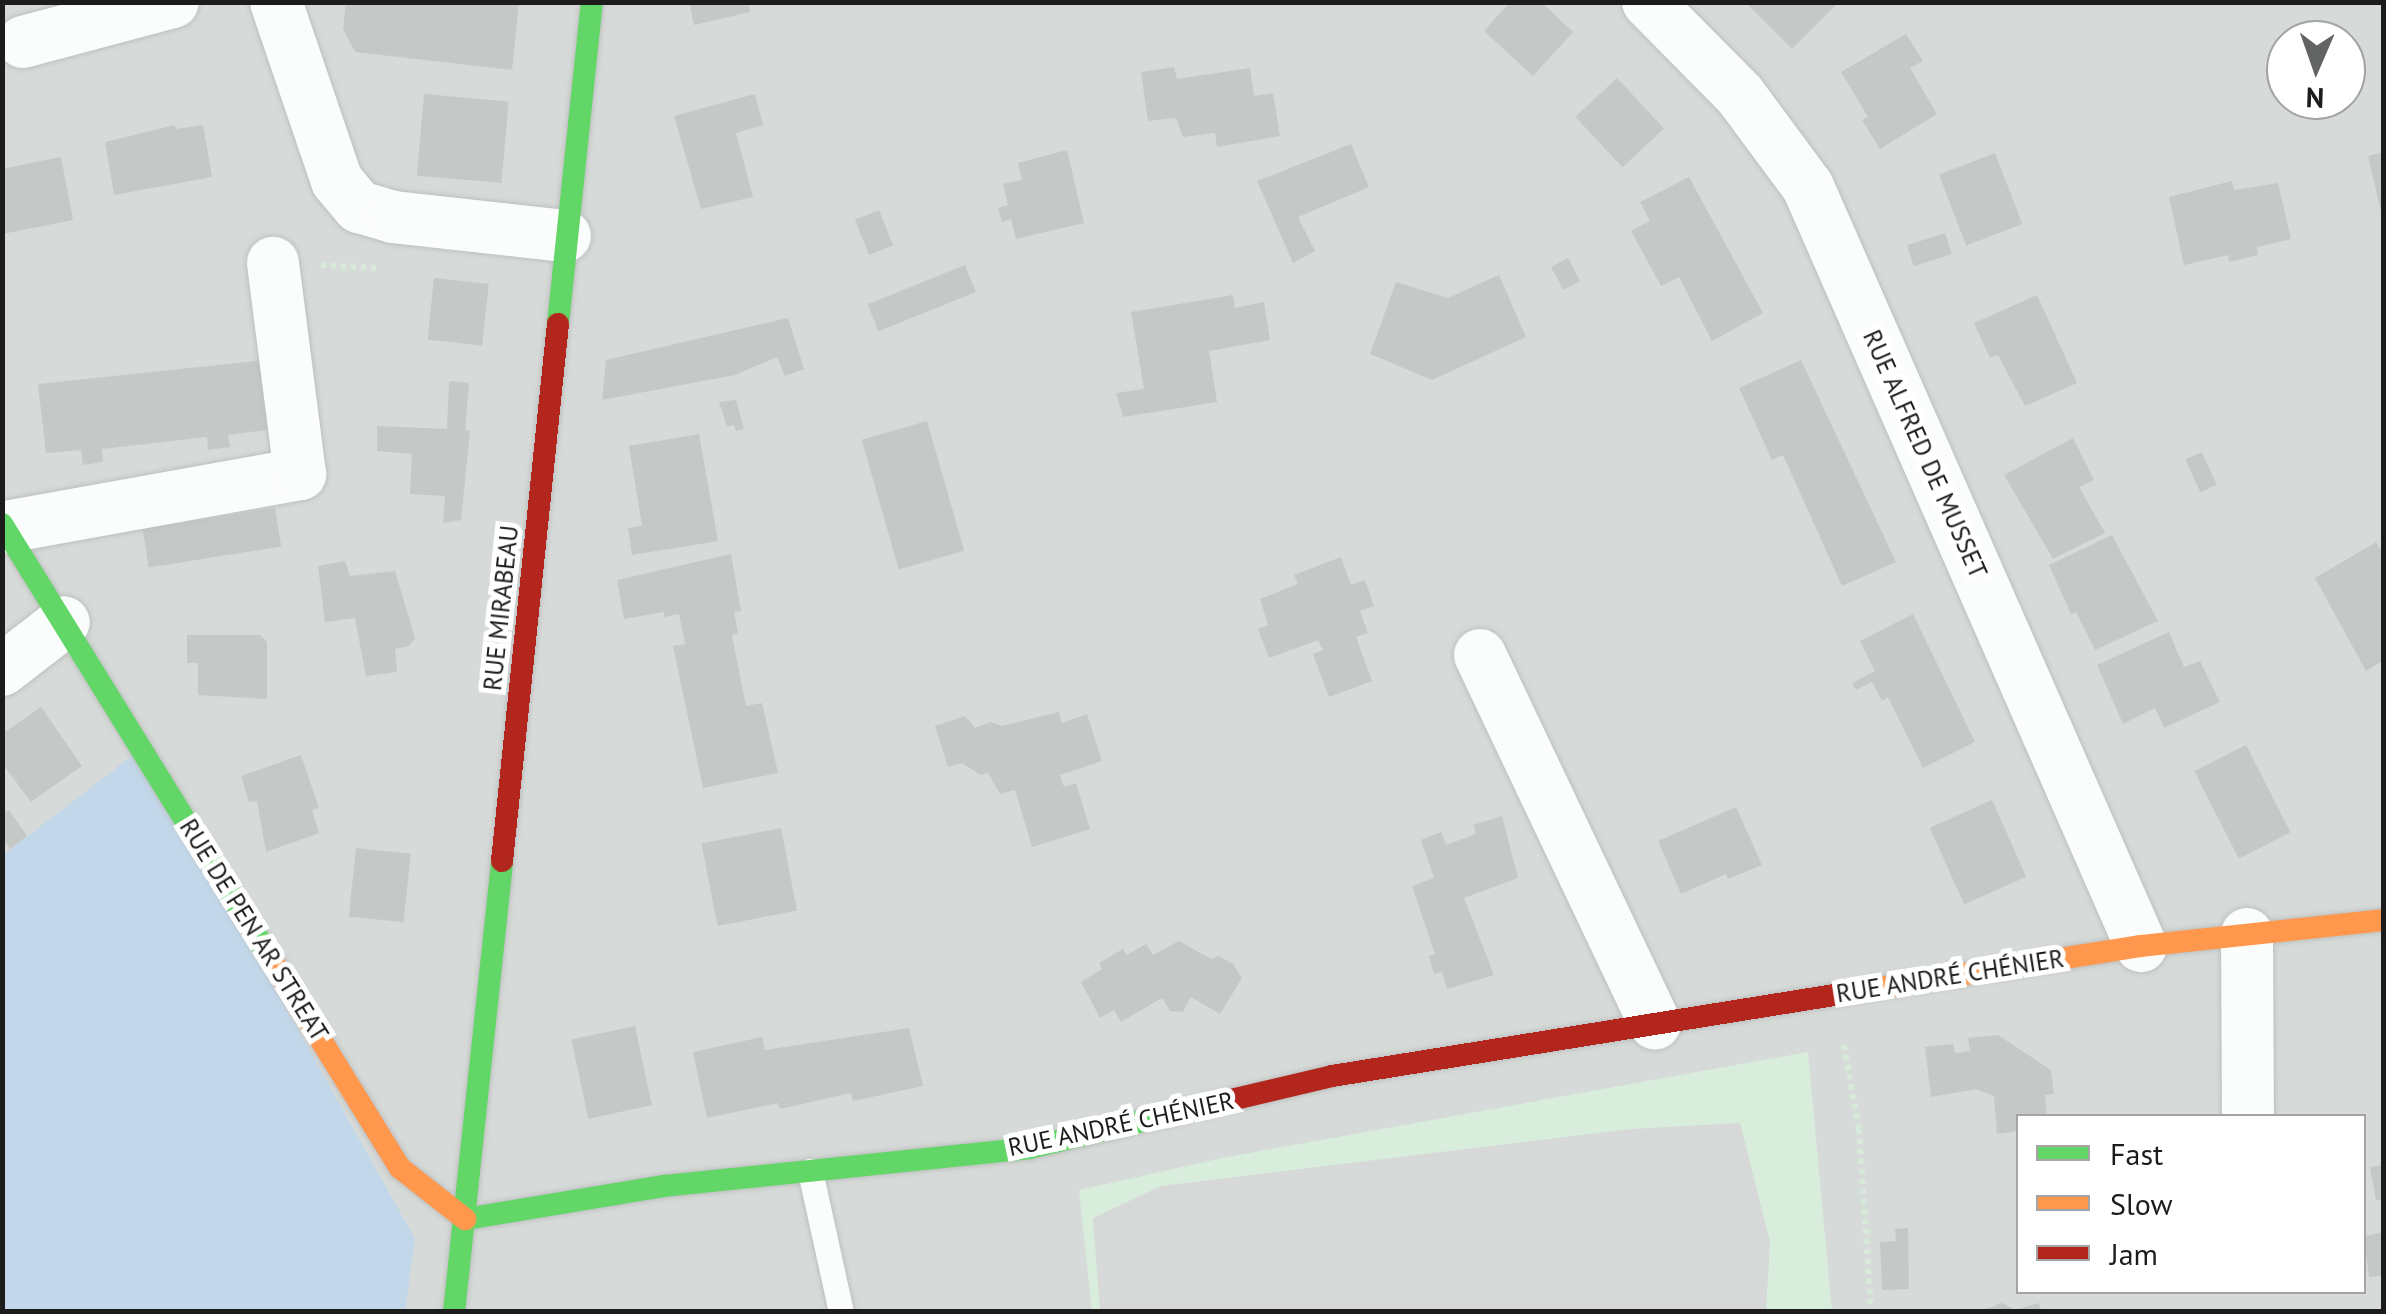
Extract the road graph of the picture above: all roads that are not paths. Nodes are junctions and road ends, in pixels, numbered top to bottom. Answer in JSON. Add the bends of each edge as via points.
{"nodes":[{"id":1,"x":174,"y":2,"type":"edge"},
{"id":2,"x":276,"y":2,"type":"edge"},
{"id":3,"x":592,"y":2,"type":"edge"},
{"id":4,"x":1648,"y":2,"type":"edge"},
{"id":5,"x":22,"y":42,"type":"dead end"},
{"id":6,"x":565,"y":236,"type":"junction"},
{"id":7,"x":273,"y":263,"type":"dead end"},
{"id":8,"x":4,"y":526,"type":"edge"},
{"id":9,"x":64,"y":622,"type":"junction"},
{"id":10,"x":1480,"y":656,"type":"dead end"},
{"id":11,"x":2,"y":670,"type":"edge"},
{"id":12,"x":2384,"y":920,"type":"edge"},
{"id":13,"x":2247,"y":934,"type":"junction"},
{"id":14,"x":2141,"y":946,"type":"junction"},
{"id":15,"x":1655,"y":1024,"type":"junction"},
{"id":16,"x":2248,"y":1114,"type":"edge"},
{"id":17,"x":810,"y":1171,"type":"junction"},
{"id":18,"x":465,"y":1219,"type":"junction"},
{"id":19,"x":454,"y":1312,"type":"edge"},
{"id":20,"x":842,"y":1312,"type":"edge"}],
"edges":[{"from":1,"to":5,"type":"street"},
{"from":2,"to":6,"type":"street","via":[[336,181],[359,207],[393,218]]},
{"from":3,"to":6,"type":"street","name":"RUE MIRABEAU"},
{"from":4,"to":14,"type":"street","name":"RUE ALFRED DE MUSSET","via":[[1740,95],[1808,187]]},
{"from":6,"to":18,"type":"street","name":"RUE MIRABEAU"},
{"from":7,"to":8,"type":"street","via":[[300,474]]},
{"from":8,"to":9,"type":"street","name":"RUE DE PEN AR STREAT"},
{"from":9,"to":11,"type":"street"},
{"from":9,"to":18,"type":"street","name":"RUE DE PEN AR STREAT","via":[[400,1168]]},
{"from":10,"to":15,"type":"street"},
{"from":12,"to":13,"type":"street","name":"RUE ANDRÉ CHÉNIER"},
{"from":13,"to":14,"type":"street","name":"RUE ANDRÉ CHÉNIER"},
{"from":13,"to":16,"type":"street"},
{"from":14,"to":15,"type":"street","name":"RUE ANDRÉ CHÉNIER"},
{"from":15,"to":17,"type":"street","name":"RUE ANDRÉ CHÉNIER","via":[[1332,1076],[1029,1148]]},
{"from":17,"to":18,"type":"street","name":"RUE ANDRÉ CHÉNIER","via":[[664,1186]]},
{"from":17,"to":20,"type":"lane"},
{"from":18,"to":19,"type":"street","name":"RUE MIRABEAU"}]}
